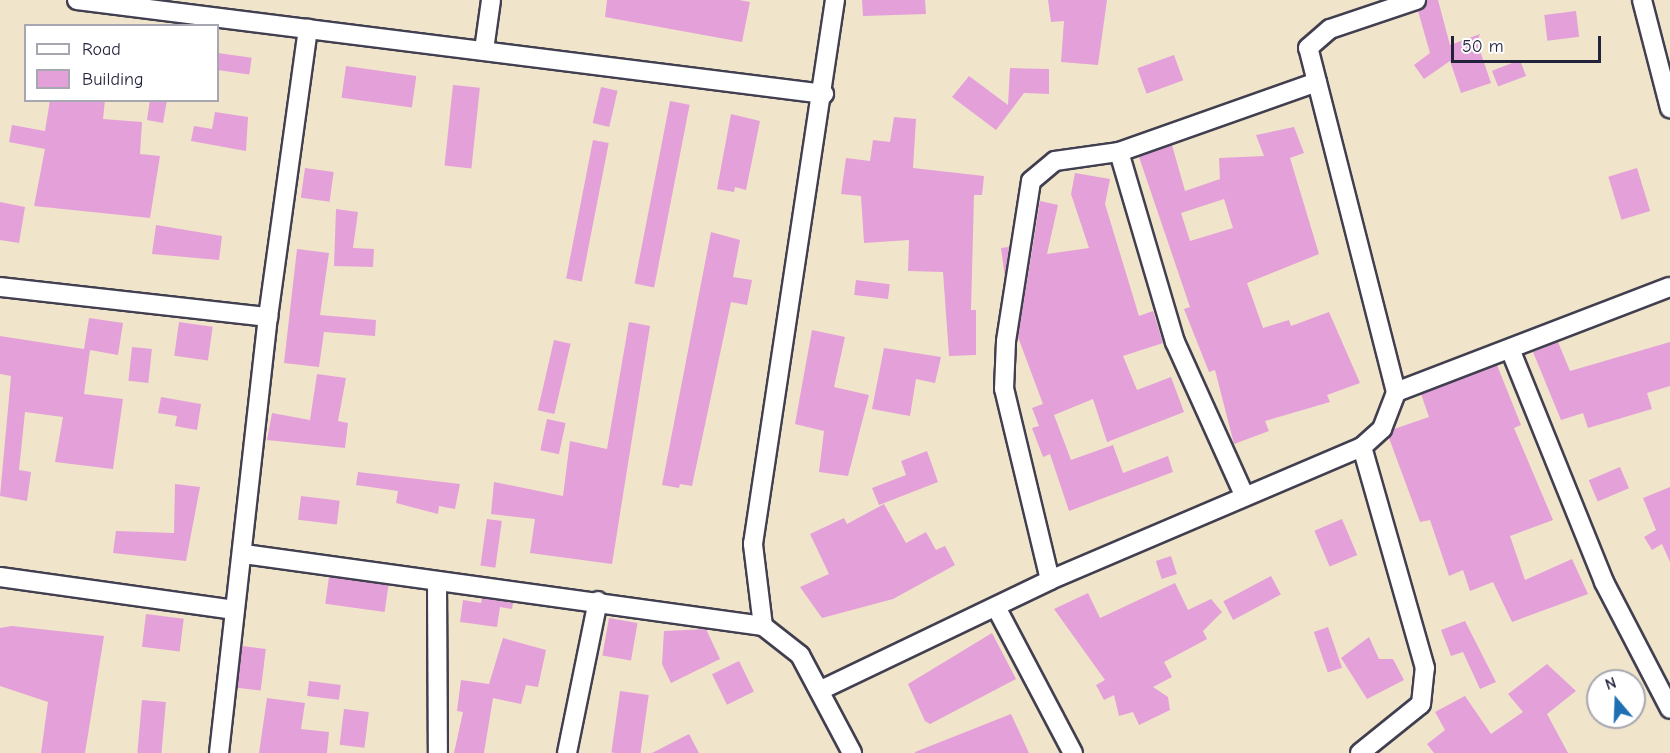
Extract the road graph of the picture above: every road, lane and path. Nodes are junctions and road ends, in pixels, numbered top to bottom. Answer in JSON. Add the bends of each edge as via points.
{"nodes":[{"id":1,"x":78,"y":0,"type":"edge"},
{"id":2,"x":491,"y":0,"type":"edge"},
{"id":3,"x":835,"y":0,"type":"edge"},
{"id":4,"x":1416,"y":0,"type":"edge"},
{"id":5,"x":1642,"y":0,"type":"edge"},
{"id":6,"x":189,"y":5,"type":"edge"},
{"id":7,"x":308,"y":29,"type":"junction"},
{"id":8,"x":484,"y":50,"type":"junction"},
{"id":9,"x":1664,"y":58,"type":"edge"},
{"id":10,"x":1317,"y":82,"type":"junction"},
{"id":11,"x":824,"y":94,"type":"junction"},
{"id":12,"x":1670,"y":108,"type":"edge"},
{"id":13,"x":1119,"y":152,"type":"junction"},
{"id":14,"x":0,"y":287,"type":"edge"},
{"id":15,"x":1670,"y":287,"type":"edge"},
{"id":16,"x":268,"y":317,"type":"junction"},
{"id":17,"x":1510,"y":349,"type":"junction"},
{"id":18,"x":1396,"y":392,"type":"junction"},
{"id":19,"x":1362,"y":447,"type":"junction"},
{"id":20,"x":1244,"y":495,"type":"junction"},
{"id":21,"x":244,"y":554,"type":"junction"},
{"id":22,"x":0,"y":577,"type":"edge"},
{"id":23,"x":1050,"y":580,"type":"junction"},
{"id":24,"x":437,"y":581,"type":"junction"},
{"id":25,"x":598,"y":601,"type":"junction"},
{"id":26,"x":997,"y":609,"type":"junction"},
{"id":27,"x":235,"y":610,"type":"junction"},
{"id":28,"x":763,"y":626,"type":"junction"},
{"id":29,"x":823,"y":689,"type":"junction"},
{"id":30,"x":1670,"y":709,"type":"edge"},
{"id":31,"x":219,"y":753,"type":"edge"},
{"id":32,"x":438,"y":753,"type":"edge"},
{"id":33,"x":567,"y":753,"type":"edge"},
{"id":34,"x":852,"y":753,"type":"edge"},
{"id":35,"x":1073,"y":753,"type":"edge"},
{"id":36,"x":1360,"y":753,"type":"edge"}],
"edges":[{"from":1,"to":6,"type":"street"},
{"from":2,"to":8,"type":"street"},
{"from":3,"to":11,"type":"street"},
{"from":4,"to":10,"type":"street","via":[[1317,37],[1308,48]]},
{"from":5,"to":9,"type":"street"},
{"from":6,"to":7,"type":"street"},
{"from":7,"to":8,"type":"street"},
{"from":7,"to":16,"type":"street"},
{"from":8,"to":11,"type":"street"},
{"from":9,"to":12,"type":"street"},
{"from":10,"to":13,"type":"street"},
{"from":10,"to":18,"type":"street"},
{"from":11,"to":28,"type":"street","via":[[753,544]]},
{"from":13,"to":20,"type":"street","via":[[1175,342]]},
{"from":13,"to":23,"type":"street","via":[[1055,161],[1031,181],[1024,211],[1004,389]]},
{"from":14,"to":16,"type":"street"},
{"from":15,"to":17,"type":"street"},
{"from":16,"to":21,"type":"street"},
{"from":17,"to":18,"type":"street"},
{"from":17,"to":30,"type":"street","via":[[1604,582]]},
{"from":18,"to":19,"type":"street","via":[[1382,429]]},
{"from":19,"to":20,"type":"street"},
{"from":19,"to":36,"type":"street","via":[[1425,668],[1421,704]]},
{"from":20,"to":23,"type":"street"},
{"from":21,"to":24,"type":"street"},
{"from":21,"to":27,"type":"street"},
{"from":22,"to":27,"type":"street"},
{"from":23,"to":26,"type":"street"},
{"from":24,"to":25,"type":"street"},
{"from":24,"to":32,"type":"street"},
{"from":25,"to":28,"type":"street"},
{"from":25,"to":33,"type":"street"},
{"from":26,"to":29,"type":"street"},
{"from":26,"to":35,"type":"street"},
{"from":27,"to":31,"type":"street"},
{"from":28,"to":29,"type":"street","via":[[800,655]]},
{"from":29,"to":34,"type":"street"}]}
